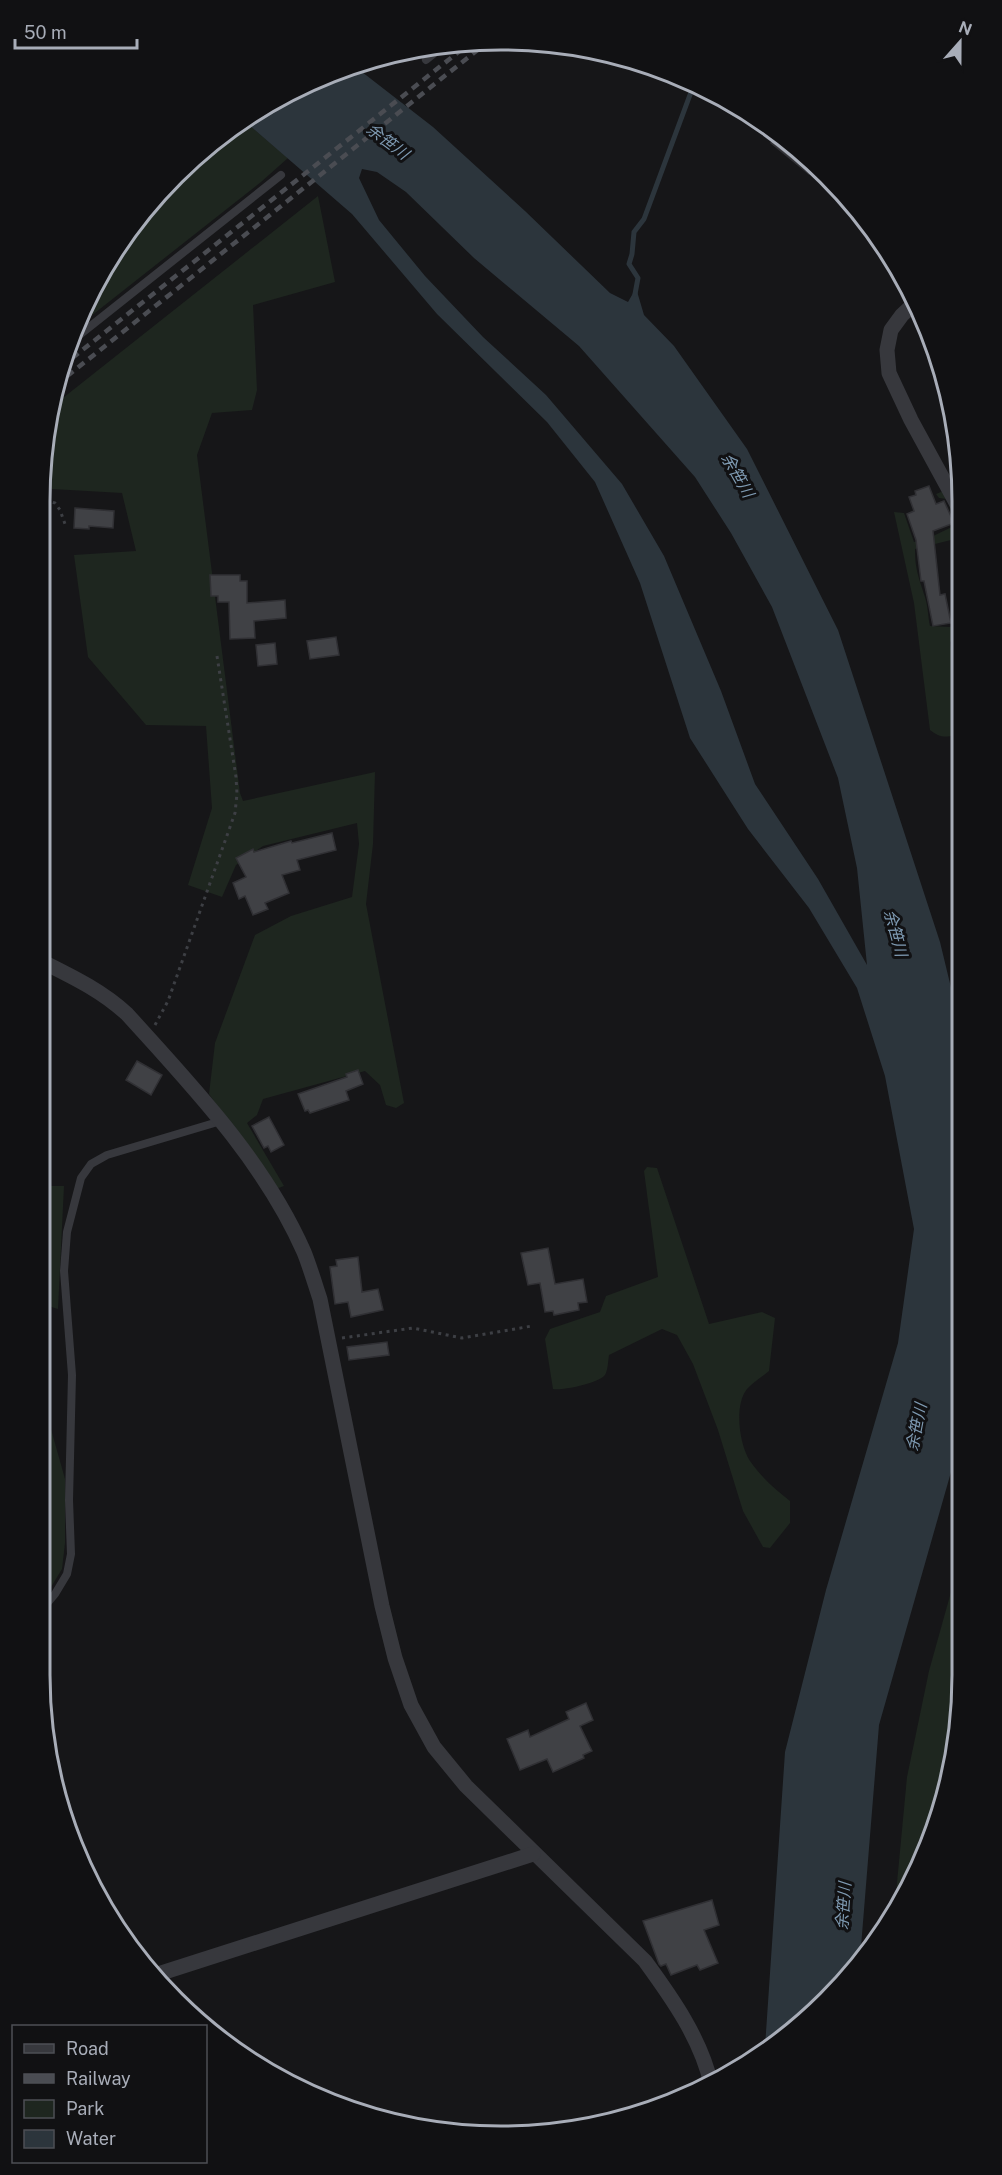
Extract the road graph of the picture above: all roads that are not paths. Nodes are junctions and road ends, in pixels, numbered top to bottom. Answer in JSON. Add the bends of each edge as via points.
{"nodes":[{"id":1,"x":433,"y":55,"type":"edge"},
{"id":2,"x":426,"y":60,"type":"dead end"},
{"id":3,"x":281,"y":175,"type":"dead end"},
{"id":4,"x":909,"y":308,"type":"edge"},
{"id":5,"x":82,"y":333,"type":"edge"},
{"id":6,"x":952,"y":495,"type":"edge"},
{"id":7,"x":50,"y":966,"type":"edge"},
{"id":8,"x":221,"y":1121,"type":"junction"},
{"id":9,"x":50,"y":1600,"type":"edge"},
{"id":10,"x":533,"y":1854,"type":"junction"},
{"id":11,"x":163,"y":1973,"type":"edge"},
{"id":12,"x":709,"y":2075,"type":"edge"}],
"edges":[{"from":1,"to":2,"type":"lane"},
{"from":3,"to":5,"type":"lane"},
{"from":4,"to":6,"type":"street","via":[[891,330],[887,350],[889,373]]},
{"from":7,"to":8,"type":"street","via":[[113,1002]]},
{"from":8,"to":9,"type":"lane","via":[[107,1155],[90,1164],[81,1178],[67,1233],[64,1271],[72,1375],[71,1554],[67,1574]]},
{"from":8,"to":10,"type":"street","via":[[278,1203],[304,1252],[320,1299],[382,1606],[411,1705],[434,1747]]},
{"from":10,"to":11,"type":"street"},
{"from":10,"to":12,"type":"street","via":[[645,1961],[669,1994]]}]}
